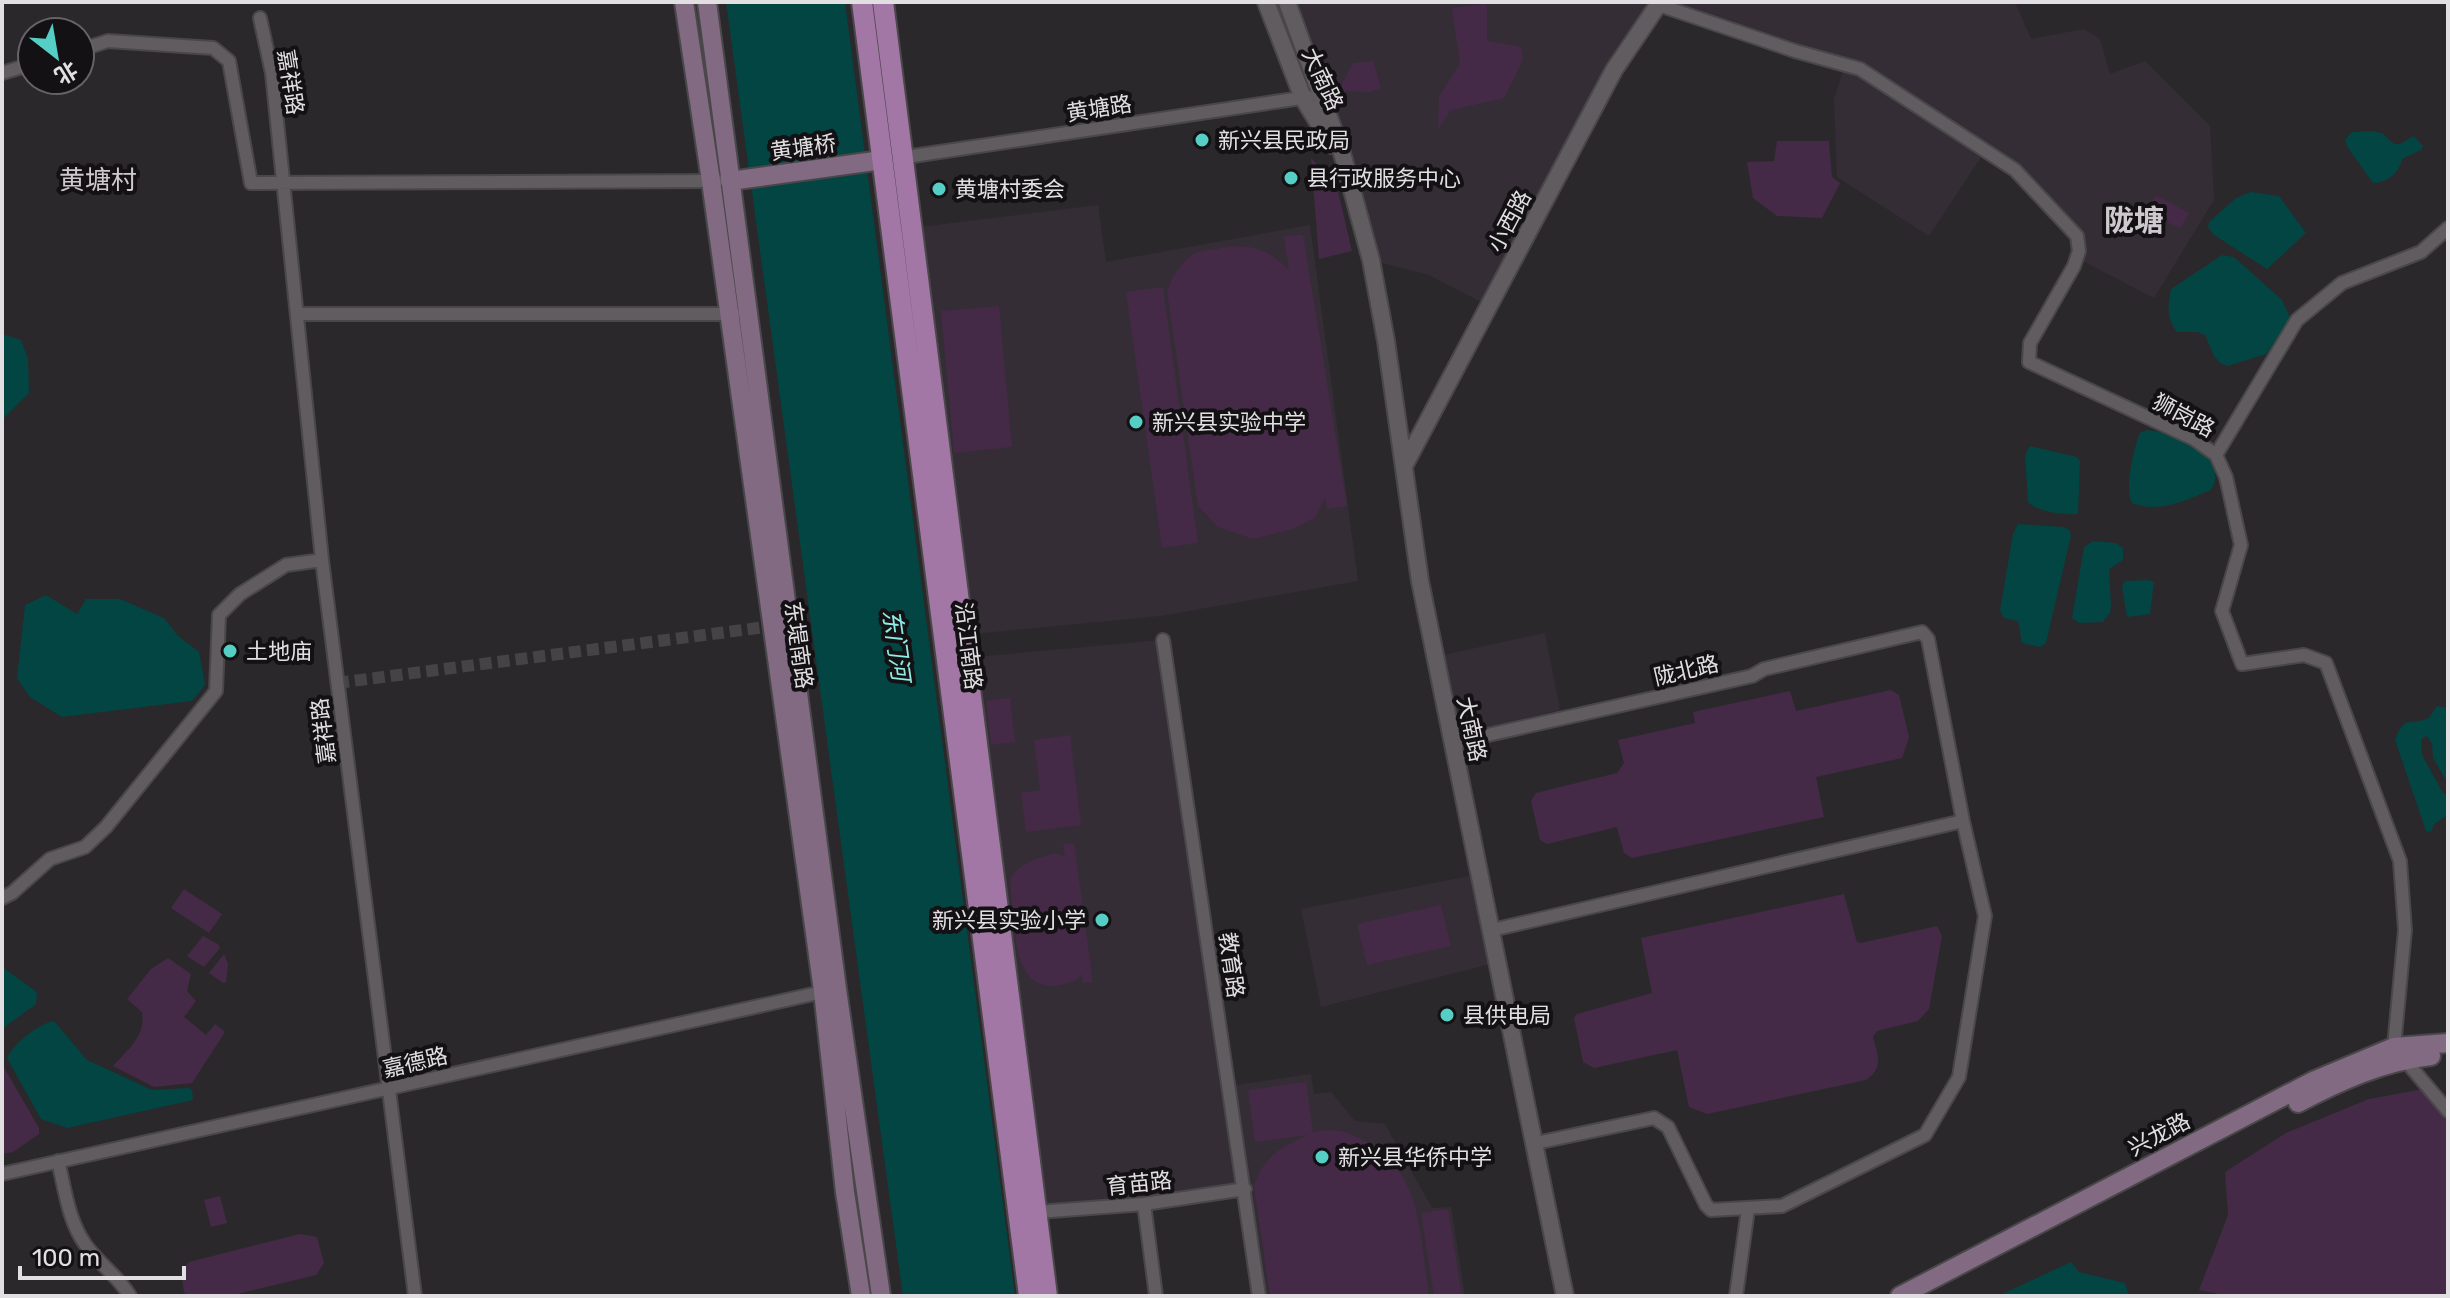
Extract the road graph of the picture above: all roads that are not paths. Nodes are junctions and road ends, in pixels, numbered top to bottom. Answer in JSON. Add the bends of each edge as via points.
{"nodes":[{"id":1,"x":684,"y":2,"type":"edge"},
{"id":2,"x":707,"y":2,"type":"edge"},
{"id":3,"x":862,"y":2,"type":"edge"},
{"id":4,"x":883,"y":2,"type":"edge"},
{"id":5,"x":1266,"y":2,"type":"edge"},
{"id":6,"x":1287,"y":2,"type":"edge"},
{"id":7,"x":1660,"y":3,"type":"edge"},
{"id":8,"x":260,"y":18,"type":"dead end"},
{"id":9,"x":96,"y":45,"type":"edge"},
{"id":10,"x":1323,"y":95,"type":"junction"},
{"id":11,"x":1303,"y":98,"type":"junction"},
{"id":12,"x":892,"y":159,"type":"junction"},
{"id":13,"x":1347,"y":170,"type":"junction"},
{"id":14,"x":721,"y":181,"type":"junction"},
{"id":15,"x":284,"y":183,"type":"junction"},
{"id":16,"x":2448,"y":228,"type":"edge"},
{"id":17,"x":297,"y":314,"type":"junction"},
{"id":18,"x":729,"y":314,"type":"junction"},
{"id":19,"x":749,"y":314,"type":"junction"},
{"id":20,"x":2216,"y":455,"type":"junction"},
{"id":21,"x":1404,"y":466,"type":"junction"},
{"id":22,"x":322,"y":560,"type":"junction"},
{"id":23,"x":1163,"y":640,"type":"dead end"},
{"id":24,"x":1452,"y":743,"type":"junction"},
{"id":25,"x":1963,"y":821,"type":"junction"},
{"id":26,"x":2,"y":898,"type":"edge"},
{"id":27,"x":1492,"y":930,"type":"junction"},
{"id":28,"x":830,"y":990,"type":"junction"},
{"id":29,"x":2448,"y":1043,"type":"edge"},
{"id":30,"x":2398,"y":1053,"type":"junction"},
{"id":31,"x":2448,"y":1054,"type":"edge"},
{"id":32,"x":387,"y":1088,"type":"junction"},
{"id":33,"x":2448,"y":1111,"type":"edge"},
{"id":34,"x":1536,"y":1143,"type":"junction"},
{"id":35,"x":58,"y":1161,"type":"junction"},
{"id":36,"x":2,"y":1174,"type":"edge"},
{"id":37,"x":1245,"y":1189,"type":"junction"},
{"id":38,"x":1144,"y":1204,"type":"junction"},
{"id":39,"x":1748,"y":1209,"type":"junction"},
{"id":40,"x":1037,"y":1212,"type":"junction"},
{"id":41,"x":130,"y":1296,"type":"edge"},
{"id":42,"x":415,"y":1296,"type":"edge"},
{"id":43,"x":861,"y":1296,"type":"edge"},
{"id":44,"x":881,"y":1296,"type":"edge"},
{"id":45,"x":1029,"y":1296,"type":"edge"},
{"id":46,"x":1047,"y":1296,"type":"edge"},
{"id":47,"x":1156,"y":1296,"type":"edge"},
{"id":48,"x":1259,"y":1296,"type":"edge"},
{"id":49,"x":1565,"y":1296,"type":"edge"},
{"id":50,"x":1736,"y":1296,"type":"edge"},
{"id":51,"x":1900,"y":1296,"type":"edge"},
{"id":52,"x":1926,"y":1296,"type":"edge"}],
"edges":[{"from":1,"to":14,"type":"main road","name":"东堤南路"},
{"from":2,"to":14,"type":"main road","name":"东堤南路"},
{"from":3,"to":12,"type":"main road","name":"沿江南路"},
{"from":4,"to":12,"type":"main road","name":"沿江南路"},
{"from":5,"to":11,"type":"street","name":"大南路"},
{"from":6,"to":10,"type":"street","name":"大南路"},
{"from":7,"to":20,"type":"street","name":"狮岗路","via":[[1860,69],[2015,170],[2077,236],[2079,251],[2030,343],[2029,362],[2194,439]]},
{"from":7,"to":21,"type":"street","name":"小西路","via":[[1614,70]]},
{"from":8,"to":15,"type":"street","name":"嘉祥路"},
{"from":9,"to":15,"type":"street","via":[[108,41],[213,48],[229,61],[251,183]]},
{"from":10,"to":11,"type":"street","name":"黄塘路"},
{"from":10,"to":13,"type":"street","name":"大南路"},
{"from":11,"to":12,"type":"street","name":"黄塘路"},
{"from":11,"to":13,"type":"street","name":"大南路"},
{"from":12,"to":14,"type":"main road","name":"黄塘桥"},
{"from":12,"to":40,"type":"main road","name":"沿江南路","via":[[960,620]]},
{"from":12,"to":45,"type":"main road","name":"沿江南路"},
{"from":13,"to":21,"type":"street","name":"大南路","via":[[1371,260]]},
{"from":14,"to":15,"type":"street"},
{"from":14,"to":18,"type":"main road","name":"东堤南路"},
{"from":14,"to":19,"type":"main road","name":"东堤南路"},
{"from":15,"to":17,"type":"street","name":"嘉祥路"},
{"from":16,"to":20,"type":"street","via":[[2421,252],[2342,283],[2297,320]]},
{"from":17,"to":18,"type":"street"},
{"from":17,"to":22,"type":"street","name":"嘉祥路"},
{"from":18,"to":19,"type":"street"},
{"from":18,"to":28,"type":"main road","name":"东堤南路"},
{"from":19,"to":28,"type":"main road","name":"东堤南路"},
{"from":20,"to":30,"type":"street","name":"狮岗路","via":[[2241,545],[2222,611],[2242,664],[2304,655],[2326,663],[2400,861],[2405,930]]},
{"from":21,"to":24,"type":"street","name":"大南路"},
{"from":22,"to":26,"type":"street","via":[[286,565],[240,594],[219,615],[216,691],[106,827],[85,847],[50,859]]},
{"from":22,"to":32,"type":"street","name":"嘉祥路"},
{"from":23,"to":37,"type":"street","name":"教育路"},
{"from":24,"to":25,"type":"street","name":"陇北路","via":[[1922,632]]},
{"from":24,"to":27,"type":"street","name":"大南路"},
{"from":25,"to":27,"type":"street"},
{"from":25,"to":39,"type":"street","via":[[1985,916],[1959,1077],[1925,1135],[1782,1206]]},
{"from":27,"to":34,"type":"street","name":"大南路"},
{"from":28,"to":32,"type":"street","name":"嘉德路"},
{"from":28,"to":43,"type":"main road","name":"东堤南路","via":[[845,1192]]},
{"from":28,"to":44,"type":"main road","name":"东堤南路"},
{"from":29,"to":30,"type":"main road","name":"兴龙路"},
{"from":30,"to":31,"type":"main road","name":"兴龙路"},
{"from":30,"to":33,"type":"street"},
{"from":30,"to":51,"type":"main road","name":"兴龙路","via":[[2313,1081]]},
{"from":30,"to":52,"type":"main road","name":"兴龙路"},
{"from":32,"to":35,"type":"street","name":"嘉德路"},
{"from":32,"to":42,"type":"street","name":"嘉祥路"},
{"from":34,"to":39,"type":"street","via":[[1654,1118],[1668,1127],[1711,1210]]},
{"from":34,"to":49,"type":"street","name":"大南路"},
{"from":35,"to":36,"type":"street","name":"嘉德路"},
{"from":35,"to":41,"type":"street","via":[[79,1234]]},
{"from":37,"to":38,"type":"street","name":"育苗路"},
{"from":37,"to":48,"type":"street","name":"教育路"},
{"from":38,"to":40,"type":"street","name":"育苗路"},
{"from":38,"to":47,"type":"street"},
{"from":39,"to":50,"type":"street"},
{"from":40,"to":46,"type":"main road","name":"沿江南路"}]}
